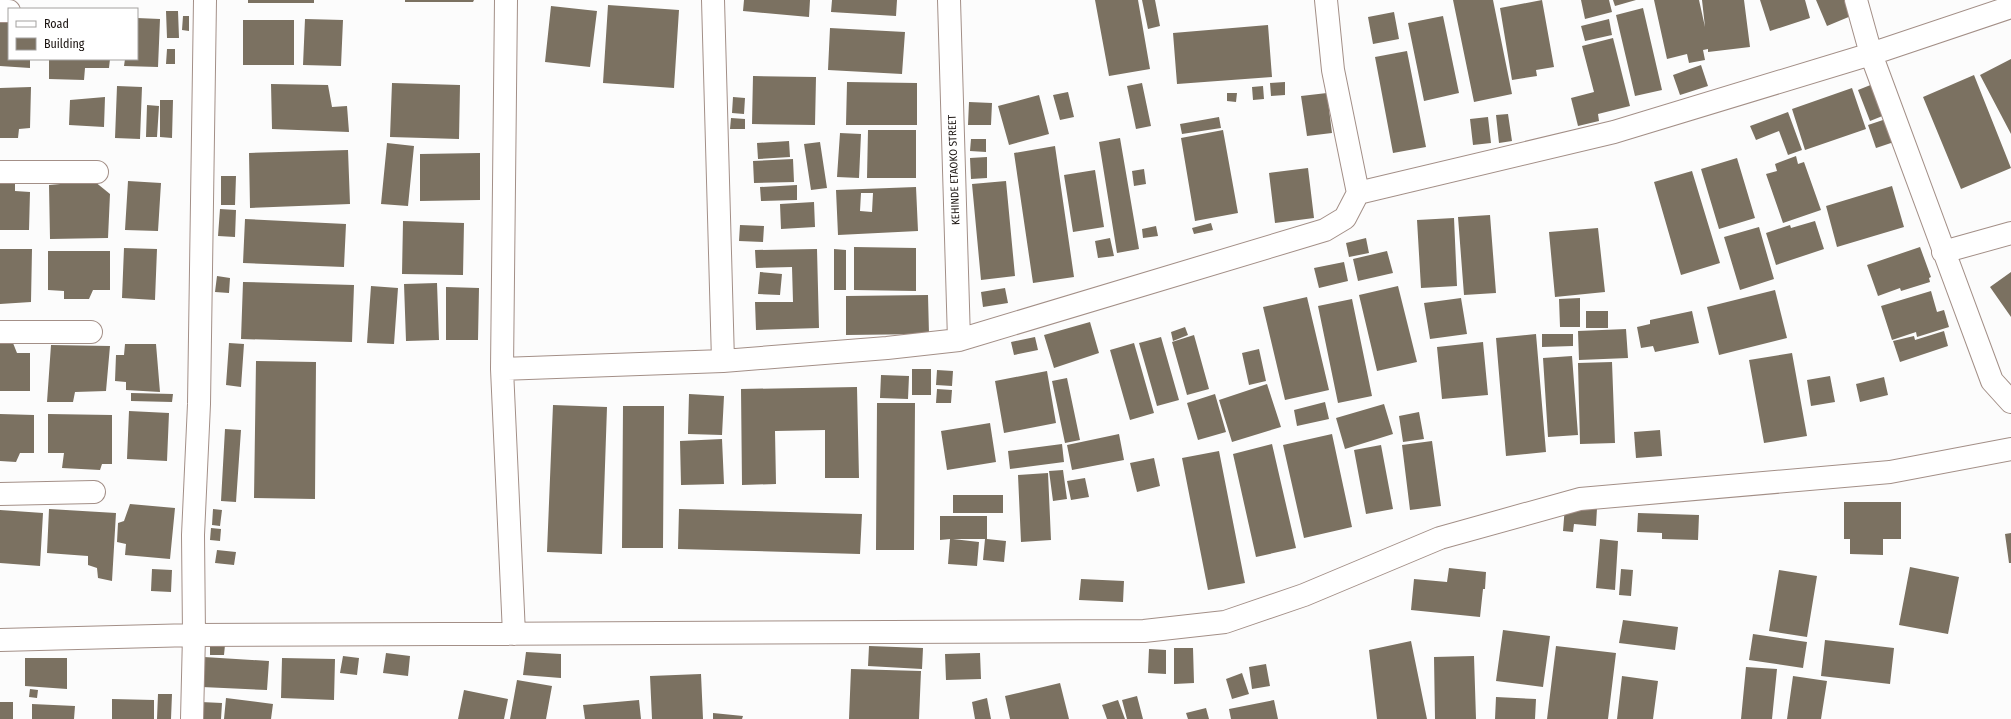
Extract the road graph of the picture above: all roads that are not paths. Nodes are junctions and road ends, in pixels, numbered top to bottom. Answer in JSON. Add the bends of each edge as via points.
{"nodes":[{"id":1,"x":205,"y":0,"type":"edge"},
{"id":2,"x":506,"y":0,"type":"edge"},
{"id":3,"x":713,"y":0,"type":"edge"},
{"id":4,"x":950,"y":0,"type":"edge"},
{"id":5,"x":1326,"y":0,"type":"edge"},
{"id":6,"x":1856,"y":0,"type":"edge"},
{"id":7,"x":2011,"y":7,"type":"edge"},
{"id":8,"x":1871,"y":54,"type":"junction"},
{"id":9,"x":0,"y":172,"type":"edge"},
{"id":10,"x":97,"y":172,"type":"dead end"},
{"id":11,"x":1358,"y":193,"type":"junction"},
{"id":12,"x":2011,"y":233,"type":"edge"},
{"id":13,"x":1943,"y":252,"type":"junction"},
{"id":14,"x":0,"y":332,"type":"edge"},
{"id":15,"x":91,"y":332,"type":"dead end"},
{"id":16,"x":959,"y":340,"type":"junction"},
{"id":17,"x":723,"y":361,"type":"junction"},
{"id":18,"x":502,"y":369,"type":"junction"},
{"id":19,"x":2011,"y":402,"type":"edge"},
{"id":20,"x":2011,"y":449,"type":"edge"},
{"id":21,"x":94,"y":492,"type":"dead end"},
{"id":22,"x":0,"y":494,"type":"edge"},
{"id":23,"x":514,"y":634,"type":"junction"},
{"id":24,"x":194,"y":635,"type":"junction"},
{"id":25,"x":0,"y":640,"type":"edge"},
{"id":26,"x":192,"y":719,"type":"edge"}],
"edges":[{"from":1,"to":24,"type":"street","via":[[199,404],[193,535]]},
{"from":2,"to":18,"type":"street"},
{"from":3,"to":17,"type":"street"},
{"from":4,"to":16,"type":"street","name":"KEHINDE ETAOKO STREET"},
{"from":5,"to":11,"type":"street","via":[[1333,70]]},
{"from":6,"to":8,"type":"street"},
{"from":7,"to":8,"type":"street"},
{"from":8,"to":11,"type":"street","via":[[1614,132]]},
{"from":8,"to":13,"type":"street"},
{"from":9,"to":10,"type":"street"},
{"from":11,"to":16,"type":"street","via":[[1345,218],[1325,230]]},
{"from":12,"to":13,"type":"street"},
{"from":13,"to":19,"type":"street","via":[[1992,381]]},
{"from":14,"to":15,"type":"street"},
{"from":16,"to":17,"type":"street"},
{"from":17,"to":18,"type":"street"},
{"from":18,"to":23,"type":"street"},
{"from":20,"to":23,"type":"street","via":[[1890,472],[1580,499],[1440,538],[1304,595],[1225,622],[1144,631]]},
{"from":21,"to":22,"type":"street"},
{"from":23,"to":24,"type":"street"},
{"from":24,"to":25,"type":"street"},
{"from":24,"to":26,"type":"street"}]}
